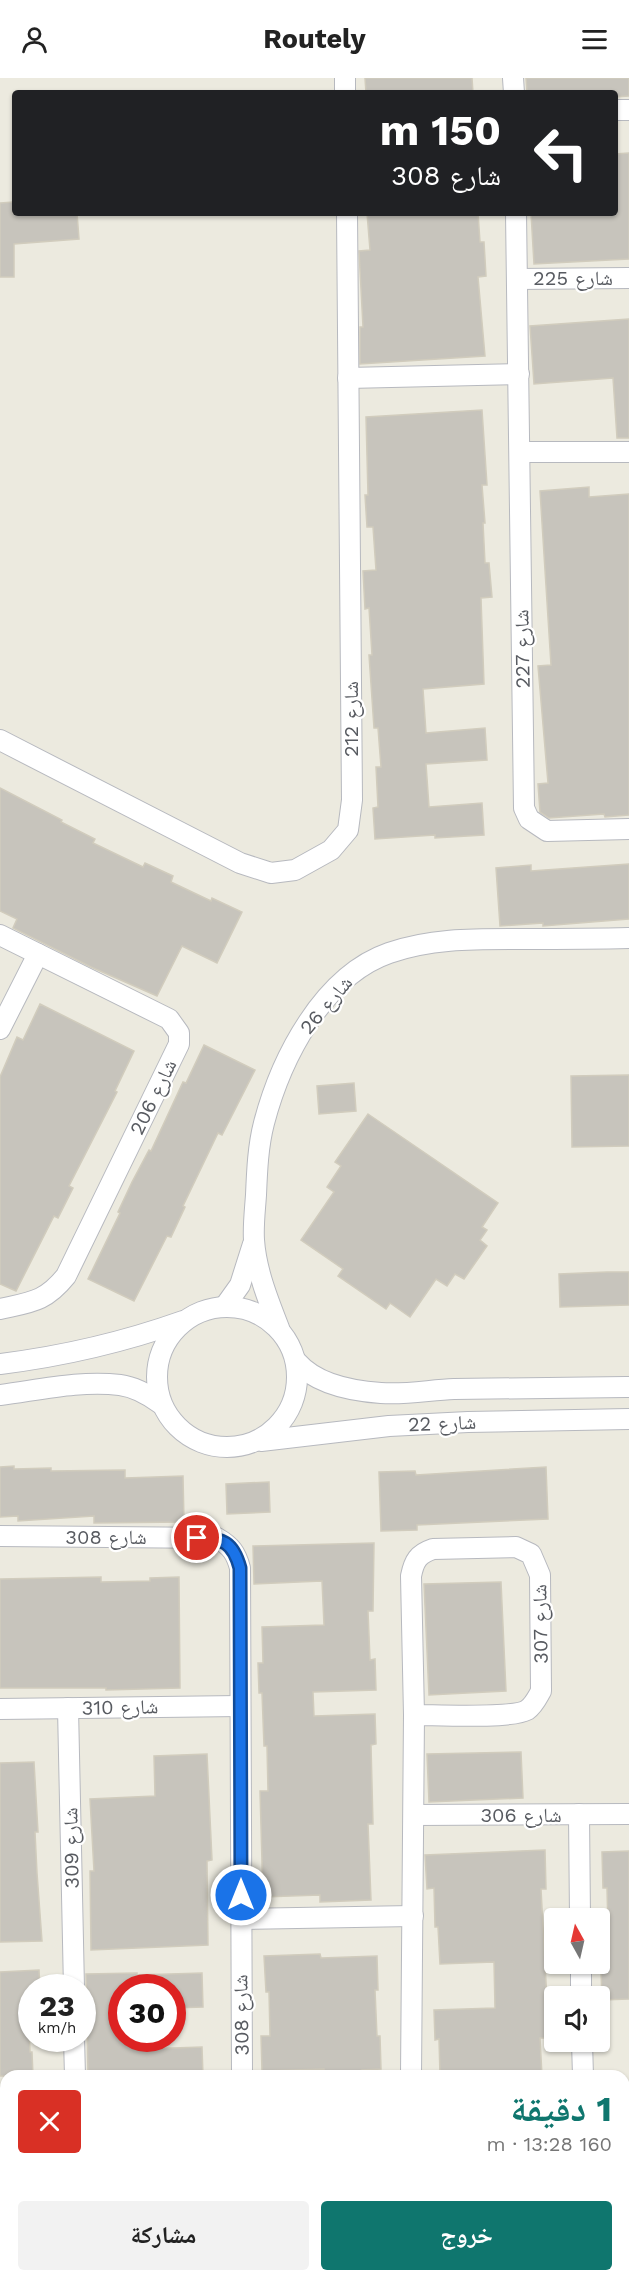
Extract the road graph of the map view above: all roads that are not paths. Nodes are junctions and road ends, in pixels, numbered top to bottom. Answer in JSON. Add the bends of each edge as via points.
{"nodes":[{"id":1,"x":346,"y":216,"type":"edge"},
{"id":2,"x":516,"y":216,"type":"edge"},
{"id":3,"x":629,"y":278,"type":"edge"},
{"id":4,"x":517,"y":279,"type":"junction"},
{"id":5,"x":519,"y":374,"type":"junction"},
{"id":6,"x":348,"y":378,"type":"junction"},
{"id":7,"x":520,"y":452,"type":"junction"},
{"id":8,"x":629,"y":452,"type":"edge"},
{"id":9,"x":0,"y":740,"type":"edge"},
{"id":10,"x":629,"y":829,"type":"edge"},
{"id":11,"x":0,"y":935,"type":"edge"},
{"id":12,"x":629,"y":938,"type":"edge"},
{"id":13,"x":38,"y":954,"type":"junction"},
{"id":14,"x":0,"y":1029,"type":"edge"},
{"id":15,"x":254,"y":1241,"type":"junction"},
{"id":16,"x":225,"y":1306,"type":"junction"},
{"id":17,"x":0,"y":1309,"type":"edge"},
{"id":18,"x":185,"y":1320,"type":"junction"},
{"id":19,"x":279,"y":1328,"type":"junction"},
{"id":20,"x":297,"y":1362,"type":"junction"},
{"id":21,"x":0,"y":1364,"type":"edge"},
{"id":22,"x":629,"y":1387,"type":"edge"},
{"id":23,"x":0,"y":1395,"type":"edge"},
{"id":24,"x":161,"y":1404,"type":"junction"},
{"id":25,"x":629,"y":1419,"type":"edge"},
{"id":26,"x":256,"y":1442,"type":"junction"},
{"id":27,"x":0,"y":1536,"type":"edge"},
{"id":28,"x":240,"y":1706,"type":"junction"},
{"id":29,"x":68,"y":1708,"type":"junction"},
{"id":30,"x":0,"y":1709,"type":"edge"},
{"id":31,"x":414,"y":1715,"type":"junction"},
{"id":32,"x":579,"y":1814,"type":"junction"},
{"id":33,"x":629,"y":1814,"type":"edge"},
{"id":34,"x":414,"y":1815,"type":"junction"},
{"id":35,"x":580,"y":1908,"type":"edge"},
{"id":36,"x":413,"y":1916,"type":"junction"},
{"id":37,"x":241,"y":1919,"type":"junction"},
{"id":38,"x":74,"y":1974,"type":"edge"},
{"id":39,"x":75,"y":2052,"type":"edge"},
{"id":40,"x":582,"y":2052,"type":"edge"},
{"id":41,"x":75,"y":2070,"type":"edge"},
{"id":42,"x":242,"y":2070,"type":"edge"},
{"id":43,"x":411,"y":2070,"type":"edge"},
{"id":44,"x":583,"y":2070,"type":"edge"}],
"edges":[{"from":1,"to":6,"type":"street","name":"شارع 212"},
{"from":2,"to":4,"type":"street","name":"شارع 227"},
{"from":3,"to":4,"type":"street","name":"شارع 225"},
{"from":4,"to":5,"type":"street","name":"شارع 227"},
{"from":5,"to":6,"type":"street"},
{"from":5,"to":7,"type":"street","name":"شارع 227"},
{"from":6,"to":9,"type":"street","name":"شارع 212","via":[[352,800],[348,830],[332,850],[295,870],[260,870]]},
{"from":7,"to":8,"type":"street"},
{"from":7,"to":10,"type":"street","name":"شارع 227","via":[[524,808],[529,819],[547,831]]},
{"from":11,"to":13,"type":"street","name":"شارع 206"},
{"from":12,"to":15,"type":"street","name":"شارع 26","via":[[470,939],[418,944],[387,953],[352,972],[302,1032],[282,1073],[264,1123]]},
{"from":13,"to":14,"type":"street"},
{"from":13,"to":17,"type":"street","name":"شارع 206","via":[[169,1019],[179,1033],[179,1044],[66,1276],[40,1300]]},
{"from":15,"to":16,"type":"street","name":"شارع 26","via":[[240,1285]]},
{"from":15,"to":19,"type":"street","name":"شارع 26","via":[[268,1301]]},
{"from":16,"to":18,"type":"street","via":[[204,1310]]},
{"from":16,"to":19,"type":"street","via":[[254,1312]]},
{"from":18,"to":21,"type":"street","via":[[83,1351]]},
{"from":18,"to":24,"type":"street","via":[[169,1337],[159,1358],[156,1381]]},
{"from":19,"to":20,"type":"street"},
{"from":20,"to":22,"type":"street","name":"شارع 22","via":[[307,1373],[322,1379],[382,1393]]},
{"from":20,"to":26,"type":"street","via":[[298,1386],[291,1409],[276,1429]]},
{"from":23,"to":24,"type":"street","via":[[79,1384],[121,1385],[144,1392]]},
{"from":24,"to":26,"type":"street","via":[[173,1423],[190,1438],[211,1446],[234,1448]]},
{"from":25,"to":26,"type":"street","name":"شارع 22","via":[[389,1426]]},
{"from":27,"to":28,"type":"street","name":"شارع 308","via":[[217,1538],[228,1544],[240,1568]]},
{"from":28,"to":29,"type":"street","name":"شارع 310"},
{"from":28,"to":37,"type":"street","name":"شارع 308"},
{"from":29,"to":30,"type":"street","name":"شارع 310"},
{"from":29,"to":38,"type":"street","name":"شارع 309"},
{"from":31,"to":31,"type":"street","name":"شارع 307","via":[[411,1576],[417,1557],[433,1549],[469,1548],[516,1547],[531,1554],[540,1575],[541,1690],[536,1701],[513,1715]]},
{"from":31,"to":34,"type":"street","name":"شارع 307"},
{"from":32,"to":33,"type":"street","name":"شارع 306"},
{"from":32,"to":34,"type":"street","name":"شارع 306"},
{"from":32,"to":35,"type":"street"},
{"from":34,"to":36,"type":"street","name":"شارع 307"},
{"from":36,"to":37,"type":"street"},
{"from":36,"to":43,"type":"street","name":"شارع 307"},
{"from":37,"to":42,"type":"street","name":"شارع 308"},
{"from":39,"to":41,"type":"street"},
{"from":40,"to":44,"type":"street"}]}
